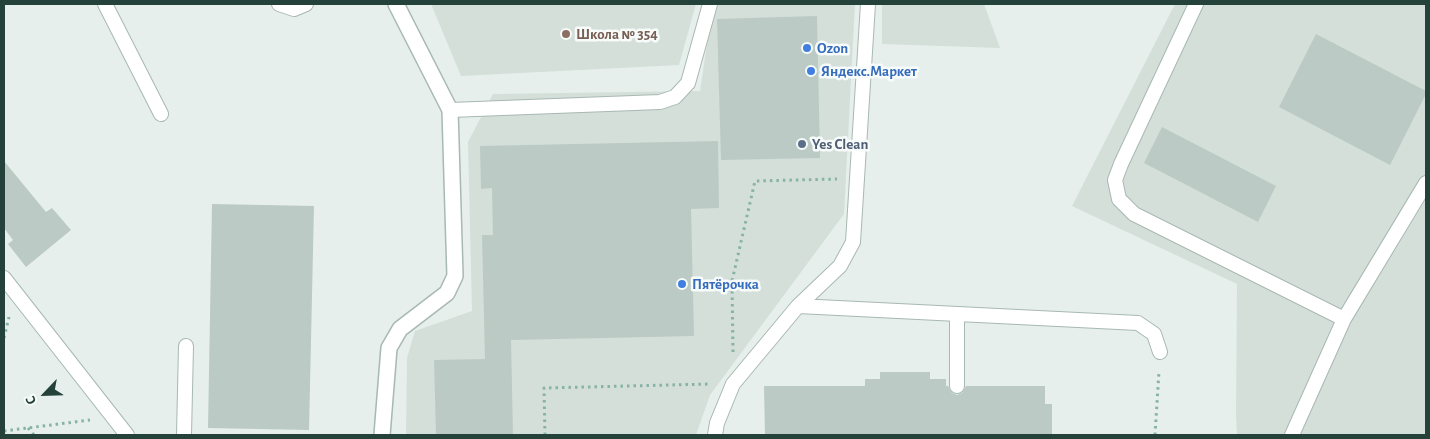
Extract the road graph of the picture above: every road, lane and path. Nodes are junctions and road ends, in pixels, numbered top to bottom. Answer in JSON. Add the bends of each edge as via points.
{"nodes":[{"id":1,"x":105,"y":4,"type":"edge"},
{"id":2,"x":280,"y":4,"type":"edge"},
{"id":3,"x":306,"y":4,"type":"edge"},
{"id":4,"x":396,"y":4,"type":"edge"},
{"id":5,"x":710,"y":4,"type":"edge"},
{"id":6,"x":868,"y":4,"type":"edge"},
{"id":7,"x":1196,"y":4,"type":"edge"},
{"id":8,"x":450,"y":110,"type":"junction"},
{"id":9,"x":161,"y":114,"type":"dead end"},
{"id":10,"x":857,"y":178,"type":"junction"},
{"id":11,"x":1426,"y":183,"type":"edge"},
{"id":12,"x":4,"y":278,"type":"edge"},
{"id":13,"x":798,"y":306,"type":"junction"},
{"id":14,"x":957,"y":314,"type":"junction"},
{"id":15,"x":1344,"y":319,"type":"junction"},
{"id":16,"x":186,"y":346,"type":"dead end"},
{"id":17,"x":1160,"y":352,"type":"joint"},
{"id":18,"x":733,"y":384,"type":"junction"},
{"id":19,"x":957,"y":386,"type":"dead end"},
{"id":20,"x":112,"y":417,"type":"junction"},
{"id":21,"x":28,"y":428,"type":"junction"},
{"id":22,"x":4,"y":431,"type":"edge"},
{"id":23,"x":34,"y":435,"type":"edge"},
{"id":24,"x":127,"y":435,"type":"edge"},
{"id":25,"x":184,"y":435,"type":"edge"},
{"id":26,"x":382,"y":435,"type":"edge"},
{"id":27,"x":545,"y":435,"type":"edge"},
{"id":28,"x":715,"y":435,"type":"edge"},
{"id":29,"x":1155,"y":435,"type":"edge"},
{"id":30,"x":1292,"y":435,"type":"edge"}],
"edges":[{"from":1,"to":9,"type":"lane"},
{"from":2,"to":3,"type":"lane","via":[[294,9]]},
{"from":4,"to":8,"type":"street"},
{"from":5,"to":8,"type":"lane","via":[[688,83],[676,98],[660,102]]},
{"from":6,"to":10,"type":"lane"},
{"from":7,"to":15,"type":"lane","via":[[1122,164],[1116,180],[1119,199],[1134,214]]},
{"from":8,"to":26,"type":"street","via":[[455,276],[447,293],[400,329],[389,348]]},
{"from":10,"to":13,"type":"lane","via":[[853,242],[840,266]]},
{"from":10,"to":18,"type":"path","via":[[755,181],[732,280]]},
{"from":11,"to":15,"type":"lane"},
{"from":12,"to":20,"type":"lane"},
{"from":13,"to":14,"type":"lane"},
{"from":13,"to":18,"type":"lane"},
{"from":14,"to":17,"type":"lane","via":[[1138,323],[1154,334]]},
{"from":14,"to":19,"type":"lane"},
{"from":15,"to":30,"type":"lane"},
{"from":16,"to":25,"type":"lane"},
{"from":17,"to":29,"type":"path"},
{"from":18,"to":27,"type":"path","via":[[544,388]]},
{"from":18,"to":28,"type":"lane","via":[[716,422]]},
{"from":20,"to":21,"type":"path"},
{"from":20,"to":24,"type":"lane"},
{"from":21,"to":22,"type":"path"},
{"from":21,"to":23,"type":"path"}]}
